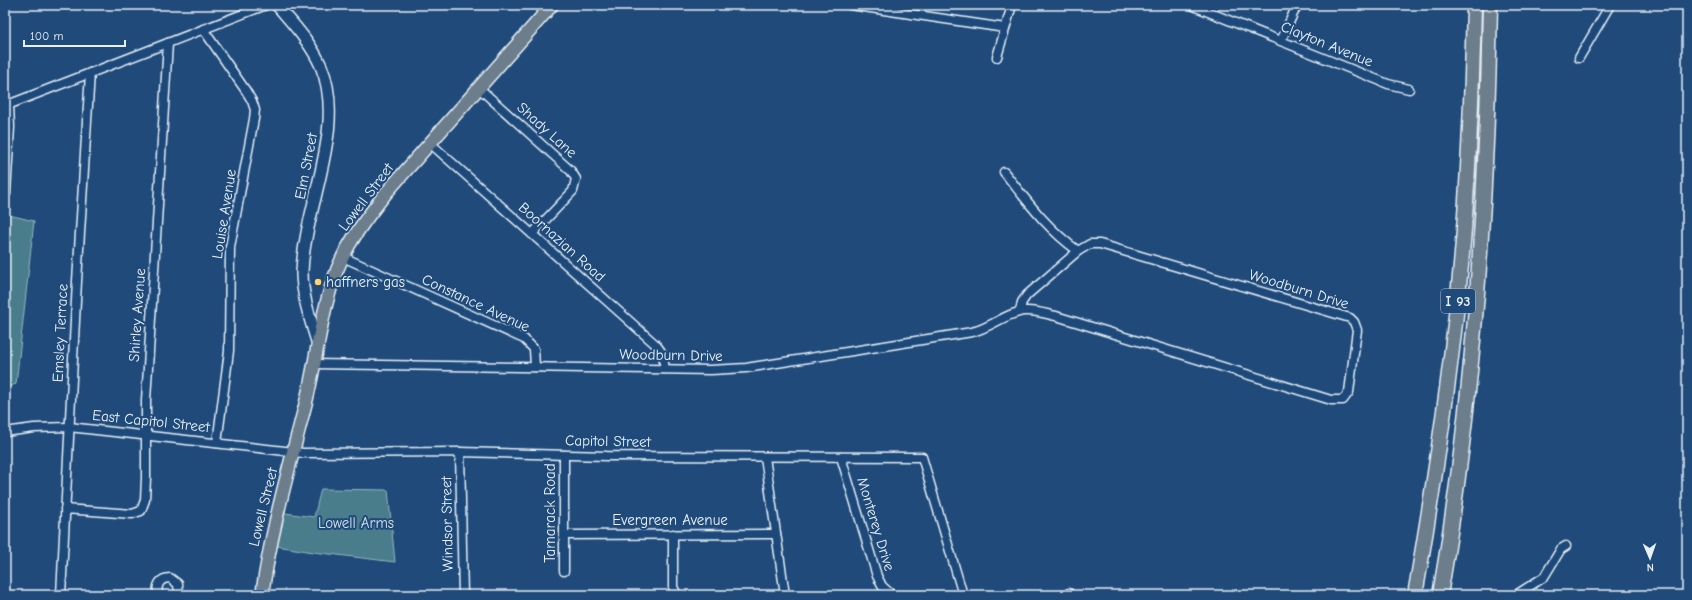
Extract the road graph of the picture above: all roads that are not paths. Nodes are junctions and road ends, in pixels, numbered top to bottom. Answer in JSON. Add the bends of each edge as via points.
{"nodes":[{"id":1,"x":266,"y":5,"type":"edge"},
{"id":2,"x":277,"y":5,"type":"edge"},
{"id":3,"x":552,"y":5,"type":"edge"},
{"id":4,"x":850,"y":5,"type":"edge"},
{"id":5,"x":1012,"y":5,"type":"edge"},
{"id":6,"x":1191,"y":5,"type":"edge"},
{"id":7,"x":1297,"y":5,"type":"edge"},
{"id":8,"x":1474,"y":5,"type":"edge"},
{"id":9,"x":1490,"y":5,"type":"edge"},
{"id":10,"x":1610,"y":5,"type":"edge"},
{"id":11,"x":1005,"y":28,"type":"junction"},
{"id":12,"x":203,"y":29,"type":"junction"},
{"id":13,"x":1281,"y":41,"type":"junction"},
{"id":14,"x":168,"y":43,"type":"junction"},
{"id":15,"x":997,"y":57,"type":"dead end"},
{"id":16,"x":1579,"y":58,"type":"dead end"},
{"id":17,"x":90,"y":73,"type":"junction"},
{"id":18,"x":479,"y":88,"type":"junction"},
{"id":19,"x":1409,"y":89,"type":"dead end"},
{"id":20,"x":7,"y":105,"type":"edge"},
{"id":21,"x":430,"y":143,"type":"junction"},
{"id":22,"x":1004,"y":172,"type":"dead end"},
{"id":23,"x":6,"y":194,"type":"dead end"},
{"id":24,"x":532,"y":234,"type":"junction"},
{"id":25,"x":1078,"y":251,"type":"junction"},
{"id":26,"x":343,"y":256,"type":"junction"},
{"id":27,"x":1020,"y":312,"type":"junction"},
{"id":28,"x":318,"y":346,"type":"junction"},
{"id":29,"x":314,"y":364,"type":"junction"},
{"id":30,"x":535,"y":367,"type":"junction"},
{"id":31,"x":664,"y":369,"type":"junction"},
{"id":32,"x":69,"y":426,"type":"junction"},
{"id":33,"x":5,"y":432,"type":"edge"},
{"id":34,"x":146,"y":434,"type":"junction"},
{"id":35,"x":217,"y":443,"type":"junction"},
{"id":36,"x":293,"y":452,"type":"junction"},
{"id":37,"x":460,"y":452,"type":"junction"},
{"id":38,"x":564,"y":455,"type":"junction"},
{"id":39,"x":765,"y":457,"type":"junction"},
{"id":40,"x":841,"y":457,"type":"junction"},
{"id":41,"x":65,"y":509,"type":"junction"},
{"id":42,"x":673,"y":534,"type":"junction"},
{"id":43,"x":776,"y":534,"type":"junction"},
{"id":44,"x":564,"y":535,"type":"junction"},
{"id":45,"x":1566,"y":546,"type":"dead end"},
{"id":46,"x":564,"y":570,"type":"dead end"},
{"id":47,"x":61,"y":595,"type":"edge"},
{"id":48,"x":159,"y":595,"type":"edge"},
{"id":49,"x":179,"y":595,"type":"edge"},
{"id":50,"x":262,"y":595,"type":"edge"},
{"id":51,"x":463,"y":595,"type":"edge"},
{"id":52,"x":677,"y":595,"type":"edge"},
{"id":53,"x":785,"y":595,"type":"edge"},
{"id":54,"x":892,"y":595,"type":"edge"},
{"id":55,"x":963,"y":595,"type":"edge"},
{"id":56,"x":1415,"y":595,"type":"edge"},
{"id":57,"x":1440,"y":595,"type":"edge"},
{"id":58,"x":1516,"y":595,"type":"edge"}],
"edges":[{"from":1,"to":12,"type":"street"},
{"from":2,"to":28,"type":"street","name":"Elm Street","via":[[309,45],[321,66],[330,106],[327,136],[302,271],[307,308]]},
{"from":3,"to":18,"type":"main road","name":"Lowell Street"},
{"from":4,"to":11,"type":"street"},
{"from":5,"to":11,"type":"street"},
{"from":6,"to":13,"type":"street","name":"Clayton Avenue"},
{"from":7,"to":13,"type":"street"},
{"from":8,"to":56,"type":"highway","number":"I 93","via":[[1468,168],[1461,265],[1442,420]]},
{"from":9,"to":57,"type":"highway","number":"I 93","via":[[1484,186],[1475,329],[1457,486]]},
{"from":10,"to":16,"type":"street"},
{"from":11,"to":15,"type":"street"},
{"from":12,"to":14,"type":"street"},
{"from":12,"to":35,"type":"street","name":"Louise Avenue","via":[[246,91],[255,110],[230,247],[229,351]]},
{"from":13,"to":19,"type":"street","name":"Clayton Avenue","via":[[1388,84]]},
{"from":14,"to":17,"type":"street"},
{"from":14,"to":34,"type":"street","name":"Shirley Avenue"},
{"from":17,"to":20,"type":"street"},
{"from":17,"to":32,"type":"street","name":"Emsley Terrace"},
{"from":18,"to":21,"type":"main road","name":"Lowell Street"},
{"from":18,"to":24,"type":"street","name":"Shady Lane","via":[[571,171],[576,179],[573,190]]},
{"from":20,"to":23,"type":"street","via":[[10,127]]},
{"from":21,"to":24,"type":"street","name":"Boornazian Road"},
{"from":21,"to":26,"type":"main road","name":"Lowell Street","via":[[373,210]]},
{"from":22,"to":25,"type":"street","via":[[1048,227]]},
{"from":24,"to":31,"type":"street","name":"Boornazian Road","via":[[659,347],[664,357]]},
{"from":25,"to":27,"type":"street","name":"Woodburn Drive","via":[[1027,295]]},
{"from":25,"to":27,"type":"street","name":"Woodburn Drive","via":[[1090,244],[1100,244],[1350,318],[1357,333],[1348,394],[1340,400],[1331,400],[1056,316]]},
{"from":26,"to":28,"type":"main road","name":"Lowell Street","via":[[333,282]]},
{"from":26,"to":30,"type":"street","name":"Constance Avenue","via":[[524,339],[534,349]]},
{"from":27,"to":31,"type":"street","name":"Woodburn Drive","via":[[981,330],[763,367],[729,370]]},
{"from":28,"to":29,"type":"main road","name":"Lowell Street"},
{"from":29,"to":30,"type":"street","name":"Woodburn Drive"},
{"from":29,"to":36,"type":"main road","name":"Lowell Street"},
{"from":30,"to":31,"type":"street","name":"Woodburn Drive"},
{"from":32,"to":33,"type":"street","name":"East Capitol Street"},
{"from":32,"to":34,"type":"street","name":"East Capitol Street"},
{"from":32,"to":41,"type":"street","name":"Emsley Terrace"},
{"from":34,"to":35,"type":"street","name":"East Capitol Street"},
{"from":34,"to":41,"type":"street","name":"Shirley Avenue","via":[[145,500],[141,511],[132,514]]},
{"from":35,"to":36,"type":"street","name":"East Capitol Street"},
{"from":36,"to":37,"type":"street","name":"Capitol Street"},
{"from":36,"to":50,"type":"main road","name":"Lowell Street","via":[[269,550]]},
{"from":37,"to":38,"type":"street","name":"Capitol Street"},
{"from":37,"to":51,"type":"street","name":"Windsor Street"},
{"from":38,"to":39,"type":"street","name":"Capitol Street"},
{"from":38,"to":44,"type":"street","name":"Tamarack Road"},
{"from":39,"to":40,"type":"street","name":"Capitol Street"},
{"from":39,"to":43,"type":"street"},
{"from":40,"to":54,"type":"street","name":"Monterey Drive","via":[[877,576],[882,586]]},
{"from":40,"to":55,"type":"street","name":"Capitol Street","via":[[922,457]]},
{"from":41,"to":47,"type":"street","name":"Emsley Terrace"},
{"from":42,"to":43,"type":"street","name":"Evergreen Avenue"},
{"from":42,"to":44,"type":"street","name":"Evergreen Avenue"},
{"from":42,"to":52,"type":"street","via":[[673,587]]},
{"from":43,"to":53,"type":"street"},
{"from":44,"to":46,"type":"street","name":"Tamarack Road"},
{"from":45,"to":58,"type":"street","via":[[1544,577]]},
{"from":48,"to":49,"type":"street","via":[[158,584],[163,578],[170,578],[178,584]]}]}
